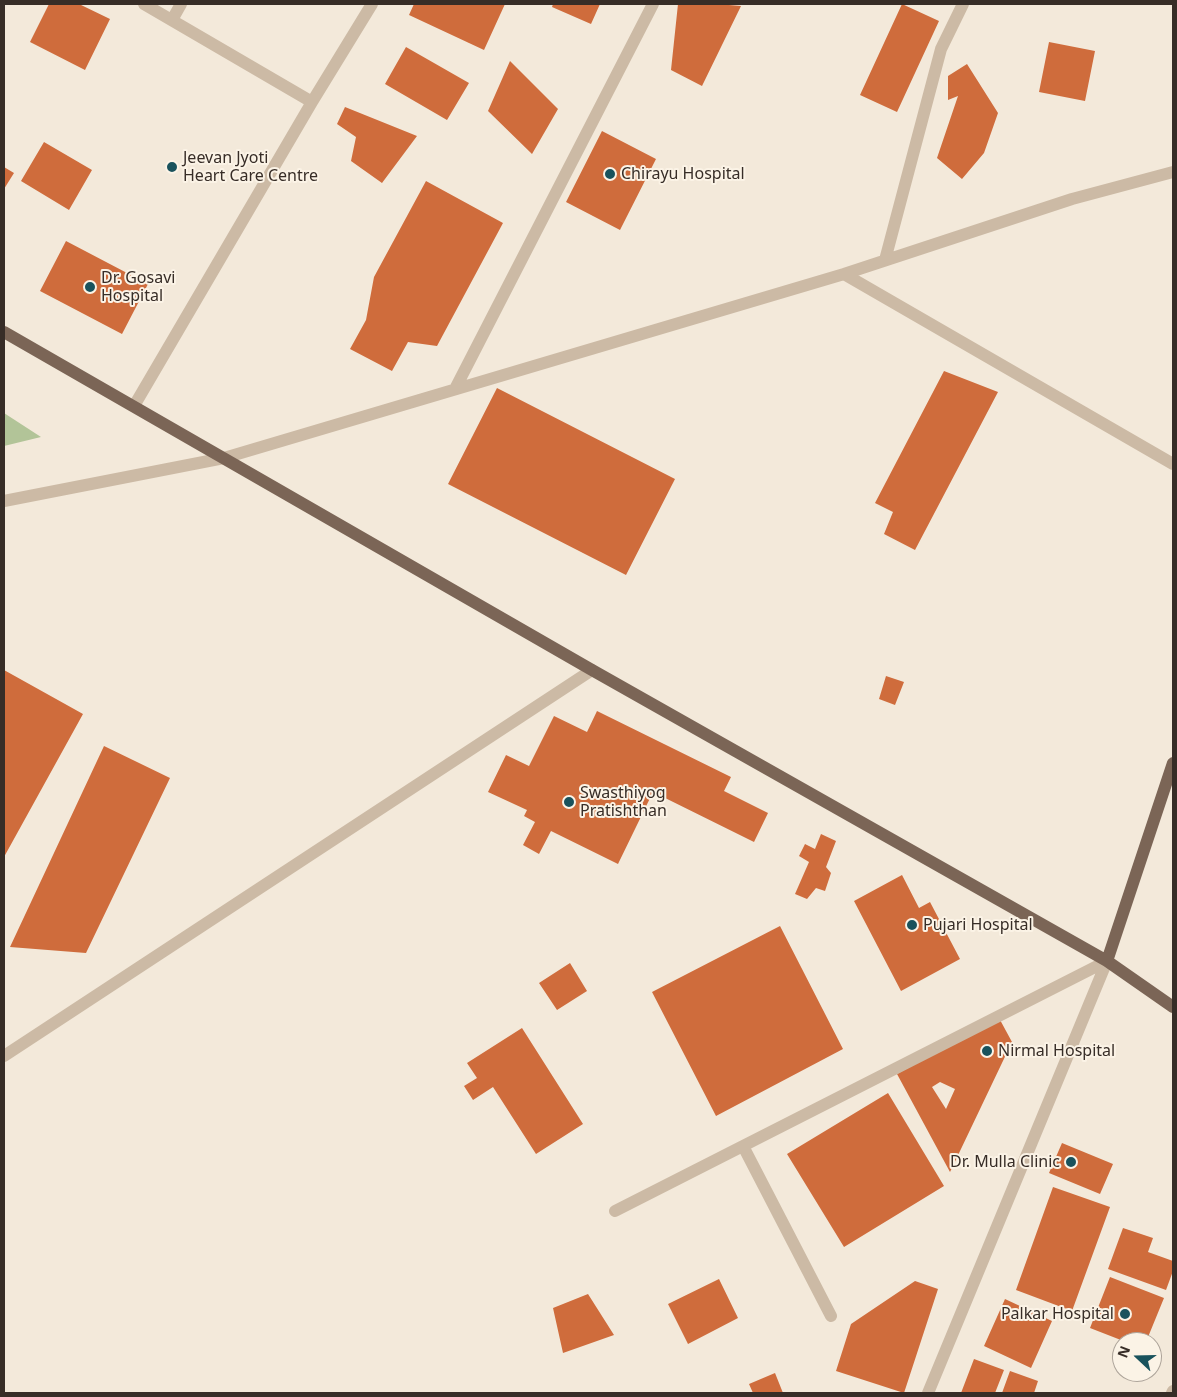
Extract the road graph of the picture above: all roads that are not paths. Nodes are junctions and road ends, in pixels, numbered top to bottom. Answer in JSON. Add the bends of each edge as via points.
{"nodes":[{"id":1,"x":144,"y":4,"type":"edge"},
{"id":2,"x":181,"y":4,"type":"edge"},
{"id":3,"x":372,"y":4,"type":"edge"},
{"id":4,"x":653,"y":4,"type":"edge"},
{"id":5,"x":963,"y":4,"type":"edge"},
{"id":6,"x":172,"y":20,"type":"junction"},
{"id":7,"x":312,"y":102,"type":"junction"},
{"id":8,"x":1173,"y":172,"type":"edge"},
{"id":9,"x":885,"y":260,"type":"junction"},
{"id":10,"x":844,"y":274,"type":"junction"},
{"id":11,"x":4,"y":332,"type":"edge"},
{"id":12,"x":455,"y":389,"type":"junction"},
{"id":13,"x":134,"y":406,"type":"junction"},
{"id":14,"x":224,"y":458,"type":"junction"},
{"id":15,"x":1173,"y":464,"type":"edge"},
{"id":16,"x":4,"y":501,"type":"edge"},
{"id":17,"x":592,"y":670,"type":"junction"},
{"id":18,"x":1173,"y":763,"type":"edge"},
{"id":19,"x":1108,"y":961,"type":"junction"},
{"id":20,"x":1173,"y":1007,"type":"edge"},
{"id":21,"x":4,"y":1056,"type":"edge"},
{"id":22,"x":743,"y":1146,"type":"junction"},
{"id":23,"x":615,"y":1210,"type":"dead end"},
{"id":24,"x":831,"y":1316,"type":"dead end"},
{"id":25,"x":928,"y":1393,"type":"edge"}],
"edges":[{"from":1,"to":6,"type":"street"},
{"from":2,"to":6,"type":"street"},
{"from":3,"to":7,"type":"street"},
{"from":4,"to":12,"type":"street"},
{"from":5,"to":9,"type":"street","via":[[941,49]]},
{"from":6,"to":7,"type":"street"},
{"from":7,"to":13,"type":"street"},
{"from":8,"to":9,"type":"street","via":[[1072,200]]},
{"from":9,"to":10,"type":"street"},
{"from":10,"to":12,"type":"street"},
{"from":10,"to":15,"type":"street"},
{"from":11,"to":13,"type":"main road"},
{"from":12,"to":14,"type":"street"},
{"from":13,"to":14,"type":"main road"},
{"from":14,"to":16,"type":"street"},
{"from":14,"to":17,"type":"main road"},
{"from":17,"to":19,"type":"main road"},
{"from":17,"to":21,"type":"street"},
{"from":18,"to":19,"type":"main road"},
{"from":19,"to":20,"type":"main road"},
{"from":19,"to":22,"type":"street"},
{"from":19,"to":25,"type":"street"},
{"from":22,"to":23,"type":"street"},
{"from":22,"to":24,"type":"street"}]}
